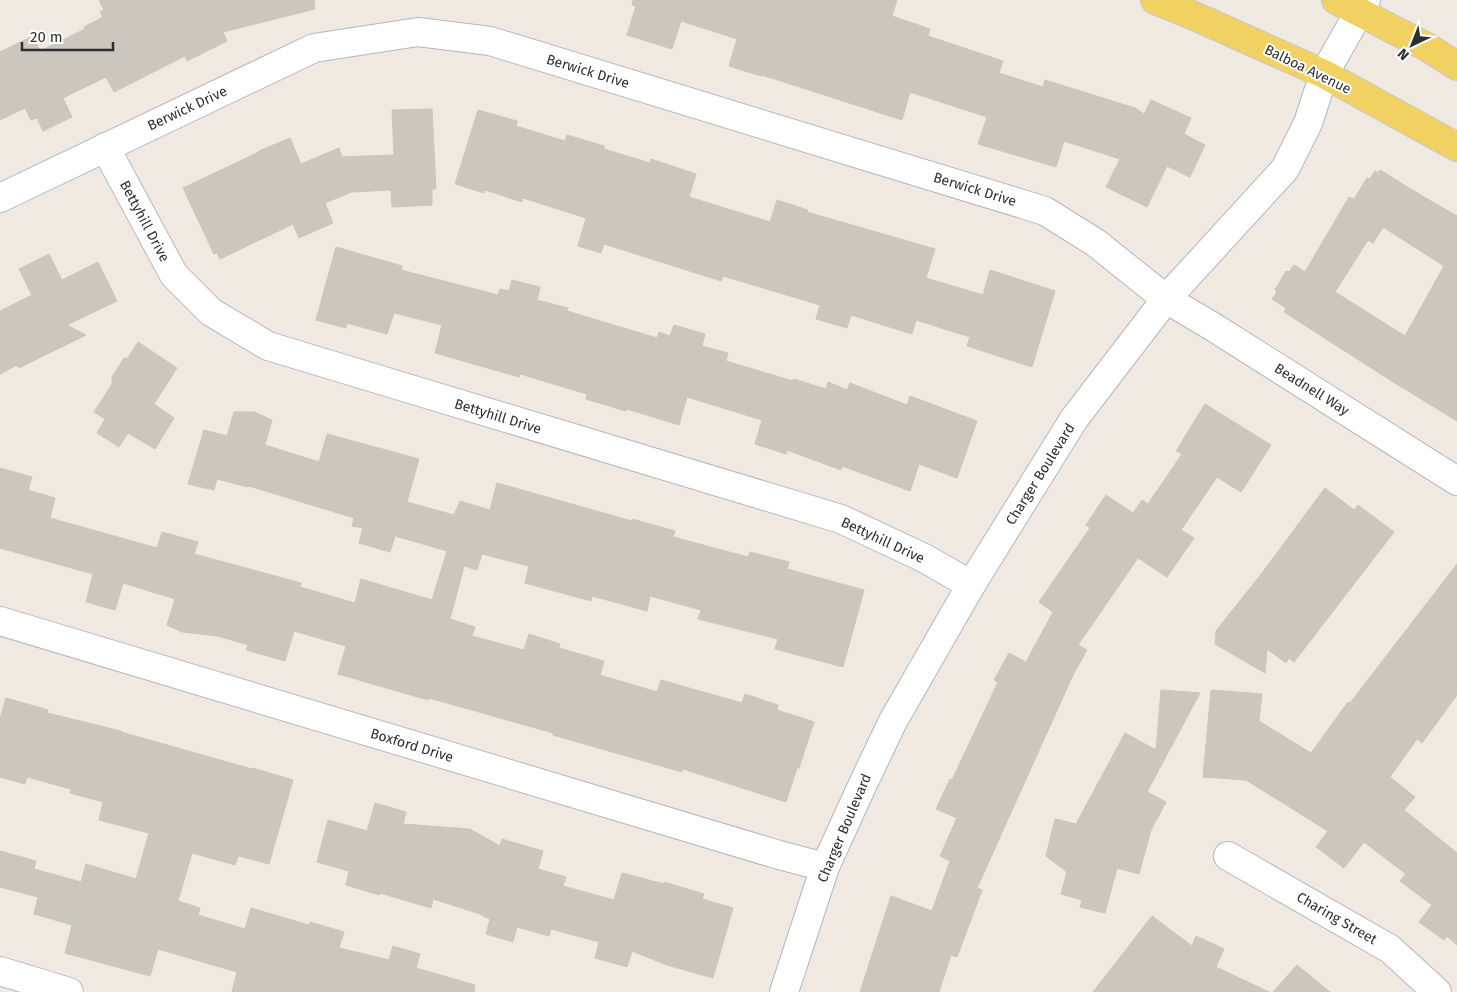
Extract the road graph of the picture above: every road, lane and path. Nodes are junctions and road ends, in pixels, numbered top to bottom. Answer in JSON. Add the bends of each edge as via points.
{"nodes":[{"id":1,"x":1155,"y":0,"type":"edge"},
{"id":2,"x":1354,"y":4,"type":"edge"},
{"id":3,"x":1457,"y":66,"type":"edge"},
{"id":4,"x":1324,"y":74,"type":"junction"},
{"id":5,"x":105,"y":147,"type":"junction"},
{"id":6,"x":1457,"y":147,"type":"edge"},
{"id":7,"x":0,"y":198,"type":"edge"},
{"id":8,"x":1166,"y":299,"type":"junction"},
{"id":9,"x":1457,"y":481,"type":"edge"},
{"id":10,"x":971,"y":585,"type":"junction"},
{"id":11,"x":0,"y":621,"type":"edge"},
{"id":12,"x":1228,"y":856,"type":"dead end"},
{"id":13,"x":825,"y":866,"type":"junction"},
{"id":14,"x":0,"y":971,"type":"edge"},
{"id":15,"x":69,"y":992,"type":"edge"},
{"id":16,"x":784,"y":992,"type":"edge"},
{"id":17,"x":1437,"y":992,"type":"edge"}],
"edges":[{"from":1,"to":4,"type":"main road","name":"Balboa Avenue"},
{"from":2,"to":3,"type":"main road"},
{"from":2,"to":4,"type":"street","name":"Charger Boulevard"},
{"from":4,"to":6,"type":"main road","name":"Balboa Avenue"},
{"from":4,"to":8,"type":"street","name":"Charger Boulevard","via":[[1308,122],[1285,169]]},
{"from":5,"to":7,"type":"street","name":"Berwick Drive"},
{"from":5,"to":8,"type":"street","name":"Berwick Drive","via":[[314,48],[418,32],[490,41],[1045,210],[1096,243]]},
{"from":5,"to":10,"type":"street","name":"Bettyhill Drive","via":[[174,275],[211,312],[268,346],[841,519],[924,558]]},
{"from":8,"to":9,"type":"street","name":"Beadnell Way"},
{"from":8,"to":10,"type":"street","name":"Charger Boulevard","via":[[1074,419]]},
{"from":10,"to":13,"type":"street","name":"Charger Boulevard","via":[[893,721]]},
{"from":11,"to":13,"type":"street","name":"Boxford Drive","via":[[760,850]]},
{"from":12,"to":17,"type":"street","name":"Charing Street","via":[[1390,949]]},
{"from":13,"to":16,"type":"street","name":"Charger Boulevard"},
{"from":14,"to":15,"type":"street"}]}
